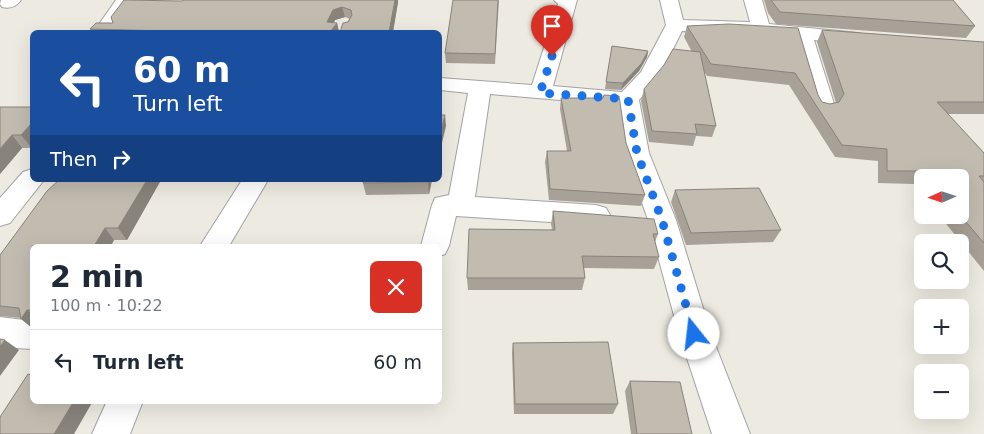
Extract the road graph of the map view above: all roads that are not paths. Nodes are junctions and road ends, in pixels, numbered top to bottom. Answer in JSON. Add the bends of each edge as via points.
{"nodes":[{"id":1,"x":125,"y":0,"type":"edge"},
{"id":2,"x":563,"y":0,"type":"edge"},
{"id":3,"x":669,"y":0,"type":"edge"},
{"id":4,"x":754,"y":0,"type":"edge"},
{"id":5,"x":675,"y":25,"type":"junction"},
{"id":6,"x":761,"y":29,"type":"junction"},
{"id":7,"x":108,"y":30,"type":"edge"},
{"id":8,"x":802,"y":34,"type":"junction"},
{"id":9,"x":873,"y":40,"type":"edge"},
{"id":10,"x":442,"y":84,"type":"edge"},
{"id":11,"x":480,"y":88,"type":"junction"},
{"id":12,"x":540,"y":93,"type":"junction"},
{"id":13,"x":628,"y":99,"type":"junction"},
{"id":14,"x":824,"y":107,"type":"edge"},
{"id":15,"x":30,"y":180,"type":"edge"},
{"id":16,"x":254,"y":182,"type":"edge"},
{"id":17,"x":460,"y":206,"type":"junction"},
{"id":18,"x":0,"y":216,"type":"edge"},
{"id":19,"x":662,"y":220,"type":"junction"},
{"id":20,"x":215,"y":244,"type":"edge"},
{"id":21,"x":436,"y":244,"type":"edge"},
{"id":22,"x":0,"y":332,"type":"edge"},
{"id":23,"x":30,"y":335,"type":"edge"},
{"id":24,"x":124,"y":404,"type":"edge"},
{"id":25,"x":111,"y":434,"type":"edge"},
{"id":26,"x":731,"y":434,"type":"edge"}],
"edges":[{"from":1,"to":7,"type":"street","via":[[106,27]]},
{"from":2,"to":12,"type":"street","via":[[568,0]]},
{"from":3,"to":5,"type":"street"},
{"from":4,"to":6,"type":"street"},
{"from":5,"to":6,"type":"street"},
{"from":5,"to":13,"type":"street","via":[[650,75]]},
{"from":6,"to":8,"type":"street"},
{"from":8,"to":9,"type":"street"},
{"from":8,"to":14,"type":"street"},
{"from":10,"to":11,"type":"street"},
{"from":11,"to":12,"type":"street"},
{"from":11,"to":17,"type":"street"},
{"from":12,"to":13,"type":"street"},
{"from":13,"to":19,"type":"street","via":[[637,153]]},
{"from":15,"to":18,"type":"street"},
{"from":16,"to":20,"type":"street"},
{"from":17,"to":19,"type":"street"},
{"from":17,"to":21,"type":"street","via":[[445,206]]},
{"from":19,"to":26,"type":"street","via":[[694,334]]},
{"from":22,"to":23,"type":"street"},
{"from":24,"to":25,"type":"street"}]}
